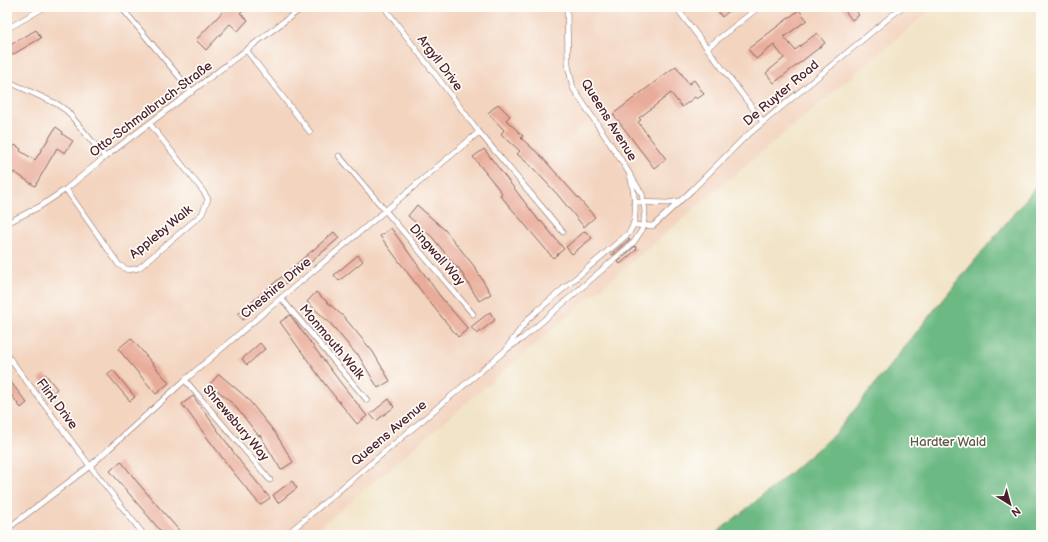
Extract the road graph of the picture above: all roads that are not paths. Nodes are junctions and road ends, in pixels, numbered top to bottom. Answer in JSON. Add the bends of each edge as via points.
{"nodes":[{"id":1,"x":45,"y":7,"type":"edge"},
{"id":2,"x":121,"y":7,"type":"edge"},
{"id":3,"x":303,"y":7,"type":"edge"},
{"id":4,"x":384,"y":7,"type":"edge"},
{"id":5,"x":567,"y":7,"type":"edge"},
{"id":6,"x":676,"y":7,"type":"edge"},
{"id":7,"x":759,"y":7,"type":"edge"},
{"id":8,"x":902,"y":7,"type":"edge"},
{"id":9,"x":7,"y":29,"type":"edge"},
{"id":10,"x":707,"y":48,"type":"junction"},
{"id":11,"x":247,"y":50,"type":"junction"},
{"id":12,"x":7,"y":81,"type":"edge"},
{"id":13,"x":192,"y":92,"type":"junction"},
{"id":14,"x":763,"y":122,"type":"junction"},
{"id":15,"x":150,"y":124,"type":"junction"},
{"id":16,"x":310,"y":132,"type":"dead end"},
{"id":17,"x":480,"y":132,"type":"junction"},
{"id":18,"x":339,"y":156,"type":"dead end"},
{"id":19,"x":105,"y":157,"type":"junction"},
{"id":20,"x":630,"y":172,"type":"junction"},
{"id":21,"x":66,"y":189,"type":"junction"},
{"id":22,"x":679,"y":201,"type":"junction"},
{"id":23,"x":634,"y":202,"type":"junction"},
{"id":24,"x":644,"y":202,"type":"junction"},
{"id":25,"x":385,"y":211,"type":"junction"},
{"id":26,"x":7,"y":223,"type":"edge"},
{"id":27,"x":634,"y":225,"type":"junction"},
{"id":28,"x":643,"y":226,"type":"junction"},
{"id":29,"x":562,"y":232,"type":"dead end"},
{"id":30,"x":281,"y":298,"type":"junction"},
{"id":31,"x":473,"y":314,"type":"dead end"},
{"id":32,"x":506,"y":348,"type":"junction"},
{"id":33,"x":7,"y":355,"type":"edge"},
{"id":34,"x":185,"y":380,"type":"junction"},
{"id":35,"x":367,"y":400,"type":"dead end"},
{"id":36,"x":90,"y":466,"type":"junction"},
{"id":37,"x":270,"y":480,"type":"dead end"},
{"id":38,"x":7,"y":529,"type":"edge"},
{"id":39,"x":144,"y":535,"type":"edge"},
{"id":40,"x":286,"y":535,"type":"edge"}],
"edges":[{"from":1,"to":9,"type":"lane"},
{"from":2,"to":13,"type":"lane"},
{"from":3,"to":11,"type":"lane","name":"Otto-Schmalbruch-Straße"},
{"from":4,"to":17,"type":"lane","name":"Argyll Drive"},
{"from":5,"to":20,"type":"lane","name":"Queens Avenue","via":[[568,65],[573,88]]},
{"from":6,"to":10,"type":"lane"},
{"from":7,"to":10,"type":"lane"},
{"from":8,"to":14,"type":"lane","name":"De Ruyter Road"},
{"from":10,"to":14,"type":"lane"},
{"from":11,"to":13,"type":"lane","name":"Otto-Schmalbruch-Straße"},
{"from":11,"to":16,"type":"lane"},
{"from":12,"to":19,"type":"lane","via":[[67,111]]},
{"from":13,"to":15,"type":"lane","name":"Otto-Schmalbruch-Straße"},
{"from":14,"to":22,"type":"lane","name":"De Ruyter Road"},
{"from":15,"to":19,"type":"lane","name":"Otto-Schmalbruch-Straße"},
{"from":15,"to":21,"type":"lane","name":"Appleby Walk","via":[[208,199],[202,214],[139,268],[128,270],[119,265]]},
{"from":17,"to":25,"type":"lane","name":"Cheshire Drive"},
{"from":17,"to":29,"type":"lane","name":"Argyll Drive"},
{"from":18,"to":25,"type":"lane","name":"Dingwall Way"},
{"from":19,"to":21,"type":"lane","name":"Otto-Schmalbruch-Straße"},
{"from":20,"to":23,"type":"lane","name":"Queens Avenue"},
{"from":20,"to":24,"type":"lane","name":"Queens Avenue","via":[[639,186]]},
{"from":21,"to":26,"type":"lane","name":"Otto-Schmalbruch-Straße","via":[[39,207]]},
{"from":22,"to":24,"type":"lane"},
{"from":22,"to":28,"type":"lane","name":"De Ruyter Road","via":[[653,226]]},
{"from":23,"to":24,"type":"lane"},
{"from":23,"to":27,"type":"lane","name":"Queens Avenue"},
{"from":24,"to":28,"type":"lane","name":"Queens Avenue"},
{"from":25,"to":30,"type":"lane","name":"Cheshire Drive"},
{"from":25,"to":31,"type":"lane","name":"Dingwall Way"},
{"from":27,"to":28,"type":"lane","name":"De Ruyter Road"},
{"from":27,"to":32,"type":"lane","name":"Queens Avenue","via":[[629,233],[528,320]]},
{"from":28,"to":32,"type":"lane","name":"Queens Avenue","via":[[629,247],[523,338]]},
{"from":30,"to":34,"type":"lane","name":"Cheshire Drive"},
{"from":30,"to":35,"type":"lane","name":"Monmouth Walk"},
{"from":32,"to":40,"type":"lane","name":"Queens Avenue"},
{"from":33,"to":36,"type":"lane","name":"Flint Drive"},
{"from":34,"to":36,"type":"lane","name":"Cheshire Drive"},
{"from":34,"to":37,"type":"lane","name":"Shrewsbury Way"},
{"from":36,"to":38,"type":"lane","name":"Cheshire Drive"},
{"from":36,"to":39,"type":"lane","name":"Flint Drive"}]}
